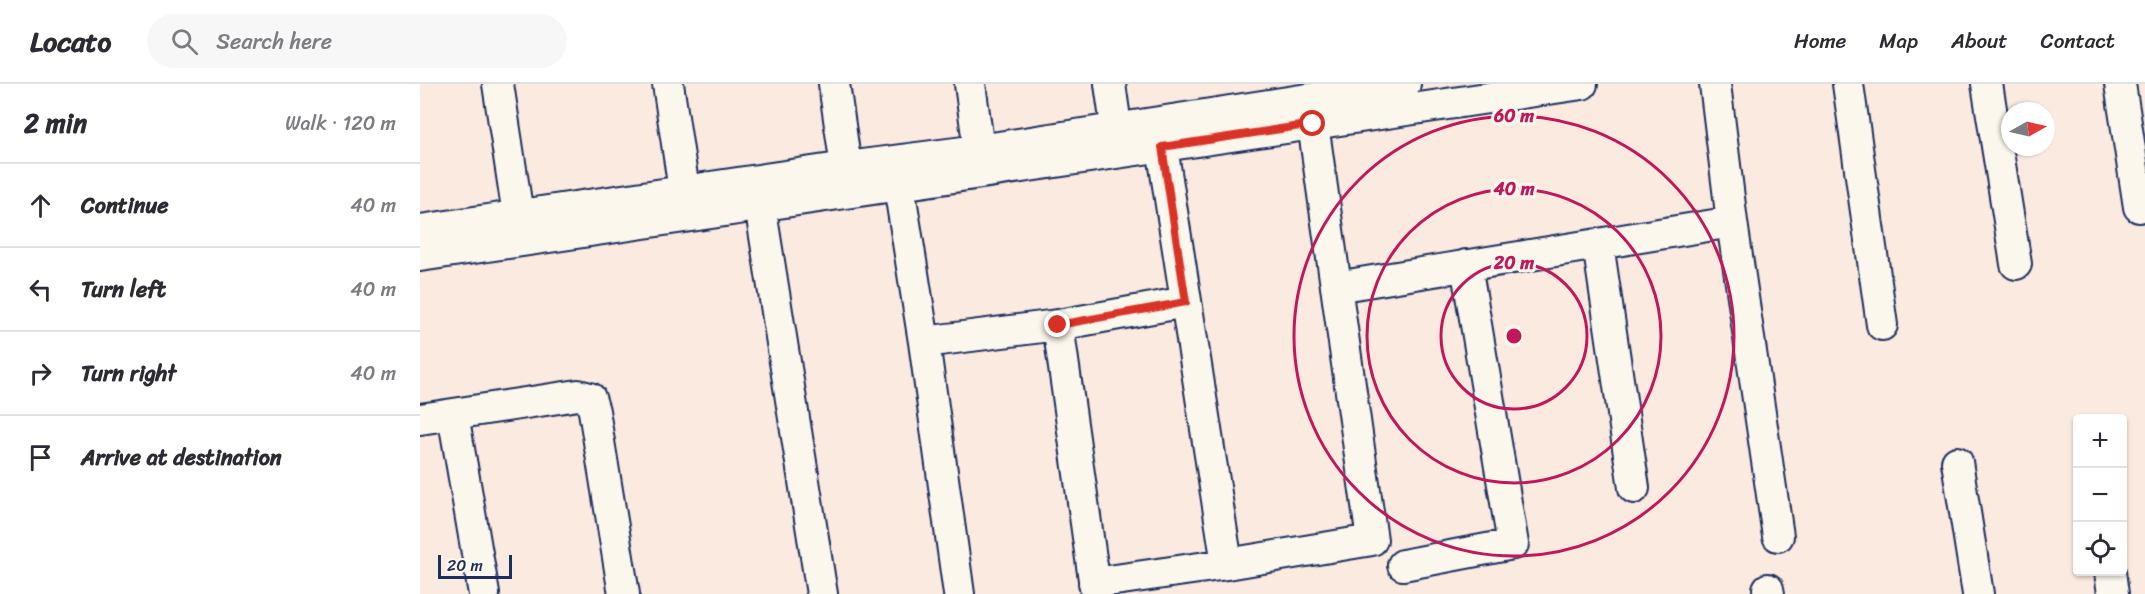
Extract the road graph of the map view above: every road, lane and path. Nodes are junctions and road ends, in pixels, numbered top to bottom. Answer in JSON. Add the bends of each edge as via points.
{"nodes":[{"id":1,"x":498,"y":84,"type":"edge"},
{"id":2,"x":668,"y":84,"type":"edge"},
{"id":3,"x":834,"y":84,"type":"edge"},
{"id":4,"x":970,"y":84,"type":"edge"},
{"id":5,"x":1110,"y":84,"type":"edge"},
{"id":6,"x":1405,"y":84,"type":"edge"},
{"id":7,"x":1582,"y":84,"type":"edge"},
{"id":8,"x":1714,"y":84,"type":"edge"},
{"id":9,"x":1848,"y":84,"type":"edge"},
{"id":10,"x":1987,"y":84,"type":"edge"},
{"id":11,"x":2120,"y":84,"type":"edge"},
{"id":12,"x":1313,"y":124,"type":"junction"},
{"id":13,"x":1118,"y":140,"type":"junction"},
{"id":14,"x":1162,"y":147,"type":"junction"},
{"id":15,"x":979,"y":150,"type":"junction"},
{"id":16,"x":846,"y":166,"type":"junction"},
{"id":17,"x":899,"y":186,"type":"junction"},
{"id":18,"x":686,"y":203,"type":"junction"},
{"id":19,"x":760,"y":205,"type":"junction"},
{"id":20,"x":2139,"y":207,"type":"dead end"},
{"id":21,"x":518,"y":215,"type":"junction"},
{"id":22,"x":1732,"y":222,"type":"junction"},
{"id":23,"x":420,"y":230,"type":"edge"},
{"id":24,"x":1598,"y":244,"type":"junction"},
{"id":25,"x":420,"y":256,"type":"edge"},
{"id":26,"x":2016,"y":264,"type":"dead end"},
{"id":27,"x":1466,"y":266,"type":"junction"},
{"id":28,"x":1336,"y":287,"type":"junction"},
{"id":29,"x":1186,"y":302,"type":"junction"},
{"id":30,"x":1058,"y":325,"type":"junction"},
{"id":31,"x":1882,"y":325,"type":"dead end"},
{"id":32,"x":924,"y":342,"type":"junction"},
{"id":33,"x":453,"y":414,"type":"junction"},
{"id":34,"x":420,"y":419,"type":"edge"},
{"id":35,"x":1957,"y":462,"type":"dead end"},
{"id":36,"x":1634,"y":488,"type":"dead end"},
{"id":37,"x":1778,"y":536,"type":"dead end"},
{"id":38,"x":1227,"y":564,"type":"junction"},
{"id":39,"x":1403,"y":565,"type":"dead end"},
{"id":40,"x":2111,"y":576,"type":"edge"},
{"id":41,"x":1095,"y":588,"type":"edge"},
{"id":42,"x":484,"y":594,"type":"edge"},
{"id":43,"x":624,"y":594,"type":"edge"},
{"id":44,"x":822,"y":594,"type":"edge"},
{"id":45,"x":959,"y":594,"type":"edge"},
{"id":46,"x":1978,"y":594,"type":"edge"},
{"id":47,"x":2113,"y":594,"type":"edge"}],
"edges":[{"from":1,"to":21,"type":"street"},
{"from":2,"to":18,"type":"street"},
{"from":3,"to":16,"type":"street"},
{"from":4,"to":15,"type":"street"},
{"from":5,"to":13,"type":"street"},
{"from":6,"to":13,"type":"street"},
{"from":7,"to":12,"type":"street"},
{"from":8,"to":22,"type":"street"},
{"from":9,"to":31,"type":"street"},
{"from":10,"to":26,"type":"street"},
{"from":11,"to":20,"type":"street"},
{"from":12,"to":14,"type":"street"},
{"from":12,"to":28,"type":"street"},
{"from":13,"to":14,"type":"street"},
{"from":13,"to":15,"type":"street"},
{"from":13,"to":17,"type":"street"},
{"from":14,"to":29,"type":"street"},
{"from":15,"to":16,"type":"street"},
{"from":16,"to":18,"type":"street"},
{"from":17,"to":19,"type":"street"},
{"from":17,"to":32,"type":"street"},
{"from":18,"to":19,"type":"street"},
{"from":18,"to":21,"type":"street"},
{"from":18,"to":25,"type":"street"},
{"from":19,"to":44,"type":"street"},
{"from":21,"to":23,"type":"street"},
{"from":22,"to":24,"type":"street"},
{"from":22,"to":37,"type":"street"},
{"from":24,"to":27,"type":"street"},
{"from":24,"to":36,"type":"street"},
{"from":27,"to":28,"type":"street"},
{"from":27,"to":39,"type":"street","via":[[1513,544]]},
{"from":28,"to":38,"type":"street","via":[[1372,540]]},
{"from":29,"to":30,"type":"street"},
{"from":29,"to":38,"type":"street"},
{"from":30,"to":32,"type":"street"},
{"from":30,"to":41,"type":"street"},
{"from":32,"to":45,"type":"street"},
{"from":33,"to":34,"type":"street"},
{"from":33,"to":42,"type":"street"},
{"from":33,"to":43,"type":"street","via":[[579,395],[590,398]]},
{"from":35,"to":46,"type":"street"},
{"from":38,"to":41,"type":"street"},
{"from":40,"to":47,"type":"street"}]}
